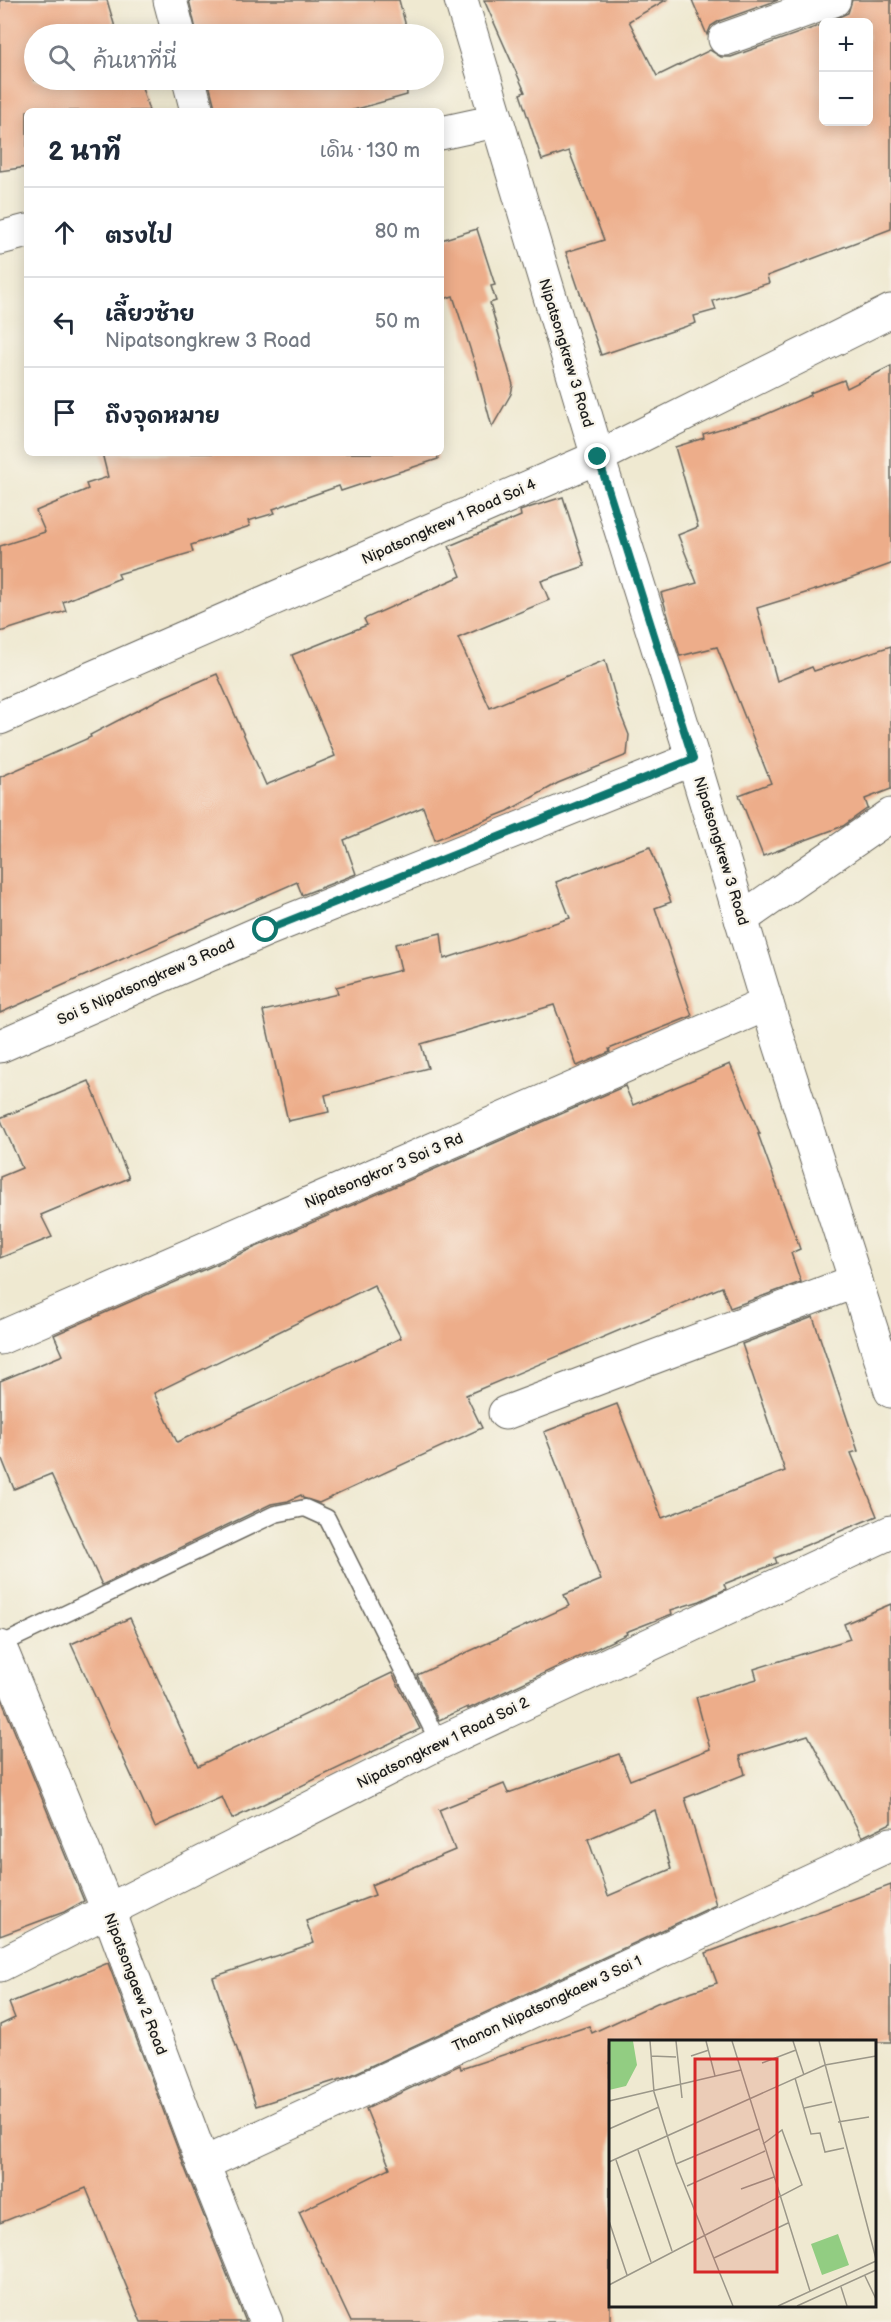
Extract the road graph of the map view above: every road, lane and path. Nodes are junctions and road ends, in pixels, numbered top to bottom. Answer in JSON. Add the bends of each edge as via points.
{"nodes":[{"id":1,"x":170,"y":0,"type":"edge"},
{"id":2,"x":461,"y":0,"type":"edge"},
{"id":3,"x":834,"y":0,"type":"edge"},
{"id":4,"x":176,"y":24,"type":"edge"},
{"id":5,"x":725,"y":39,"type":"dead end"},
{"id":6,"x":192,"y":90,"type":"edge"},
{"id":7,"x":196,"y":108,"type":"edge"},
{"id":8,"x":496,"y":121,"type":"junction"},
{"id":9,"x":444,"y":132,"type":"edge"},
{"id":10,"x":24,"y":232,"type":"edge"},
{"id":11,"x":0,"y":238,"type":"edge"},
{"id":12,"x":891,"y":311,"type":"edge"},
{"id":13,"x":598,"y":457,"type":"junction"},
{"id":14,"x":0,"y":718,"type":"edge"},
{"id":15,"x":693,"y":759,"type":"junction"},
{"id":16,"x":891,"y":814,"type":"edge"},
{"id":17,"x":741,"y":919,"type":"junction"},
{"id":18,"x":767,"y":1004,"type":"junction"},
{"id":19,"x":0,"y":1046,"type":"edge"},
{"id":20,"x":856,"y":1281,"type":"junction"},
{"id":21,"x":0,"y":1338,"type":"edge"},
{"id":22,"x":891,"y":1391,"type":"edge"},
{"id":23,"x":505,"y":1413,"type":"dead end"},
{"id":24,"x":891,"y":1532,"type":"edge"},
{"id":25,"x":0,"y":1646,"type":"edge"},
{"id":26,"x":439,"y":1743,"type":"junction"},
{"id":27,"x":891,"y":1844,"type":"edge"},
{"id":28,"x":108,"y":1910,"type":"junction"},
{"id":29,"x":0,"y":1965,"type":"edge"},
{"id":30,"x":203,"y":2164,"type":"junction"},
{"id":31,"x":266,"y":2322,"type":"edge"}],
"edges":[{"from":1,"to":4,"type":"street"},
{"from":2,"to":8,"type":"street","name":"Nipatsongkrew 3 Road"},
{"from":3,"to":5,"type":"street"},
{"from":6,"to":7,"type":"street"},
{"from":8,"to":9,"type":"street"},
{"from":8,"to":13,"type":"street","name":"Nipatsongkrew 3 Road"},
{"from":10,"to":11,"type":"street"},
{"from":12,"to":13,"type":"street","name":"Nipatsongkrew 1 Road Soi 4"},
{"from":13,"to":14,"type":"street","name":"Nipatsongkrew 1 Road Soi 4"},
{"from":13,"to":15,"type":"street","name":"Nipatsongkrew 3 Road"},
{"from":15,"to":17,"type":"street","name":"Nipatsongkrew 3 Road"},
{"from":15,"to":19,"type":"street","name":"Soi 5 Nipatsongkrew 3 Road","via":[[266,930]]},
{"from":16,"to":17,"type":"street"},
{"from":17,"to":18,"type":"street","name":"Nipatsongkrew 3 Road"},
{"from":18,"to":20,"type":"street","name":"Nipatsongkrew 3 Road"},
{"from":18,"to":21,"type":"street","name":"Nipatsongkror 3 Soi 3 Rd"},
{"from":20,"to":22,"type":"street","name":"Nipatsongkrew 3 Road"},
{"from":20,"to":23,"type":"street"},
{"from":24,"to":26,"type":"street","name":"Nipatsongkrew 1 Road Soi 2"},
{"from":25,"to":26,"type":"lane","via":[[275,1514],[305,1508],[327,1518]]},
{"from":25,"to":28,"type":"street","name":"Nipatsongaew 2 Road"},
{"from":26,"to":28,"type":"street","name":"Nipatsongkrew 1 Road Soi 2"},
{"from":27,"to":30,"type":"street","name":"Thanon Nipatsongkaew 3 Soi 1"},
{"from":28,"to":29,"type":"street","name":"Nipatsongkrew 1 Road Soi 2"},
{"from":28,"to":30,"type":"street","name":"Nipatsongaew 2 Road"},
{"from":30,"to":31,"type":"street","name":"Nipatsongaew 2 Road"}]}
